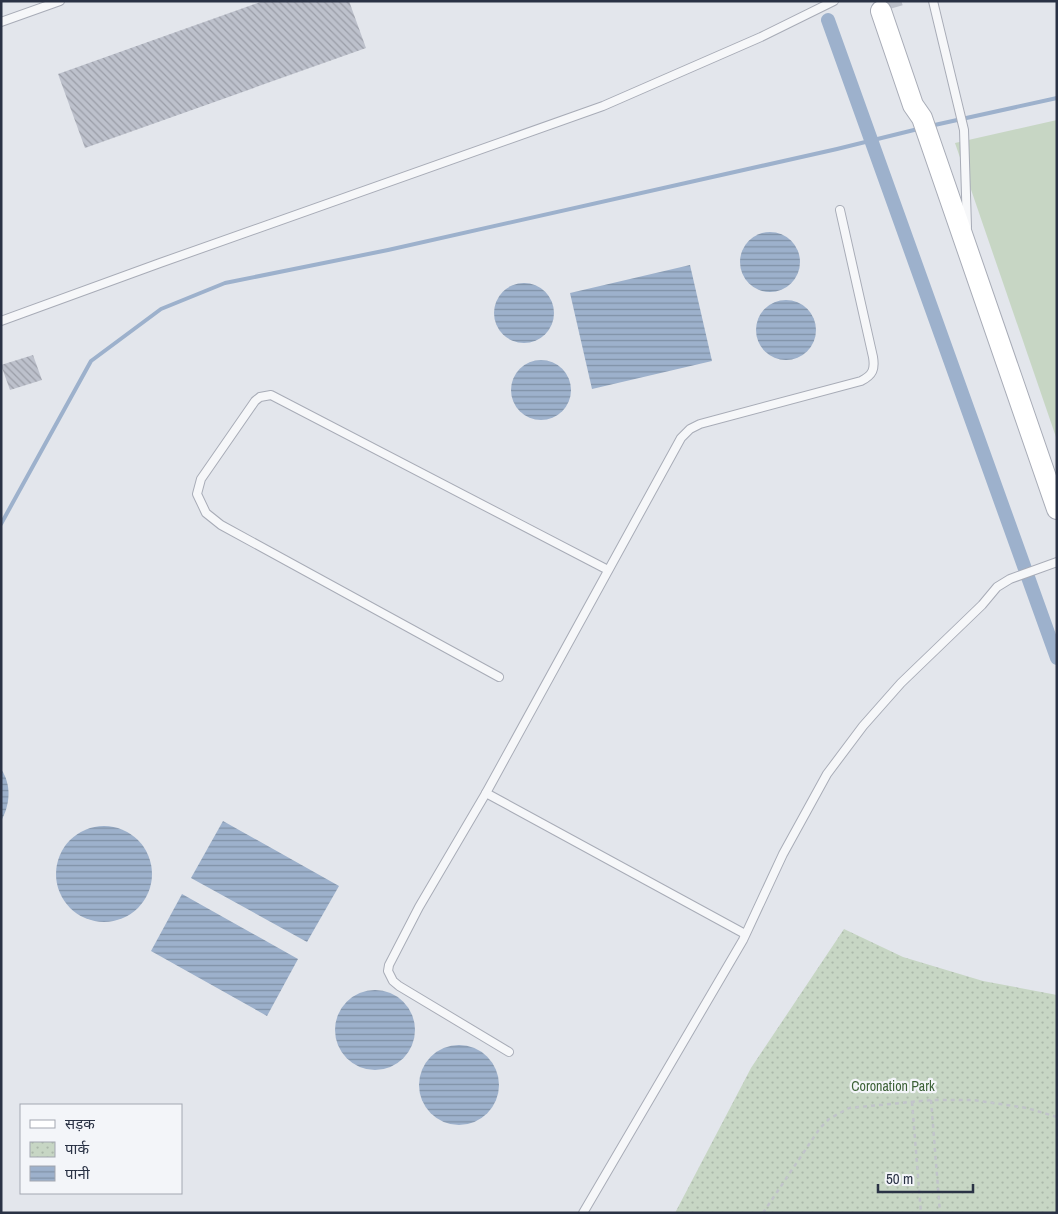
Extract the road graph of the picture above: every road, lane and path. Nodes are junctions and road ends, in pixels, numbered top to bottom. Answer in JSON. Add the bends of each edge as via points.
{"nodes":[{"id":1,"x":32,"y":1,"type":"edge"},
{"id":2,"x":60,"y":1,"type":"edge"},
{"id":3,"x":834,"y":1,"type":"edge"},
{"id":4,"x":933,"y":1,"type":"edge"},
{"id":5,"x":35,"y":10,"type":"junction"},
{"id":6,"x":887,"y":10,"type":"tunnel mouth"},
{"id":7,"x":1,"y":22,"type":"edge"},
{"id":8,"x":840,"y":210,"type":"dead end"},
{"id":9,"x":968,"y":254,"type":"junction"},
{"id":10,"x":1,"y":322,"type":"edge"},
{"id":11,"x":1057,"y":509,"type":"edge"},
{"id":12,"x":1057,"y":562,"type":"edge"},
{"id":13,"x":608,"y":570,"type":"junction"},
{"id":14,"x":499,"y":677,"type":"dead end"},
{"id":15,"x":486,"y":792,"type":"junction"},
{"id":16,"x":745,"y":934,"type":"junction"},
{"id":17,"x":509,"y":1052,"type":"dead end"},
{"id":18,"x":931,"y":1100,"type":"junction"},
{"id":19,"x":912,"y":1102,"type":"junction"},
{"id":20,"x":1057,"y":1117,"type":"edge"},
{"id":21,"x":583,"y":1213,"type":"edge"},
{"id":22,"x":763,"y":1213,"type":"edge"},
{"id":23,"x":921,"y":1213,"type":"edge"},
{"id":24,"x":940,"y":1213,"type":"edge"}],
"edges":[{"from":1,"to":5,"type":"lane"},
{"from":2,"to":5,"type":"lane"},
{"from":3,"to":10,"type":"lane","via":[[761,37],[603,106]]},
{"from":4,"to":9,"type":"lane","via":[[964,130]]},
{"from":5,"to":7,"type":"lane"},
{"from":6,"to":9,"type":"street","via":[[913,105],[922,118]]},
{"from":8,"to":13,"type":"lane","via":[[874,371],[861,381],[690,428],[681,438]]},
{"from":9,"to":11,"type":"street"},
{"from":12,"to":16,"type":"lane","via":[[997,587],[900,684],[863,726],[827,774],[782,854]]},
{"from":13,"to":14,"type":"lane","via":[[272,396],[255,401],[201,479],[197,494],[206,513],[221,525]]},
{"from":13,"to":15,"type":"lane"},
{"from":15,"to":16,"type":"lane"},
{"from":15,"to":17,"type":"lane","via":[[419,907],[388,971],[399,986]]},
{"from":16,"to":21,"type":"lane"},
{"from":18,"to":19,"type":"path"},
{"from":18,"to":20,"type":"path","via":[[974,1100],[1027,1108]]},
{"from":18,"to":24,"type":"path"},
{"from":19,"to":22,"type":"path","via":[[850,1108],[829,1119]]},
{"from":19,"to":23,"type":"path"}]}
